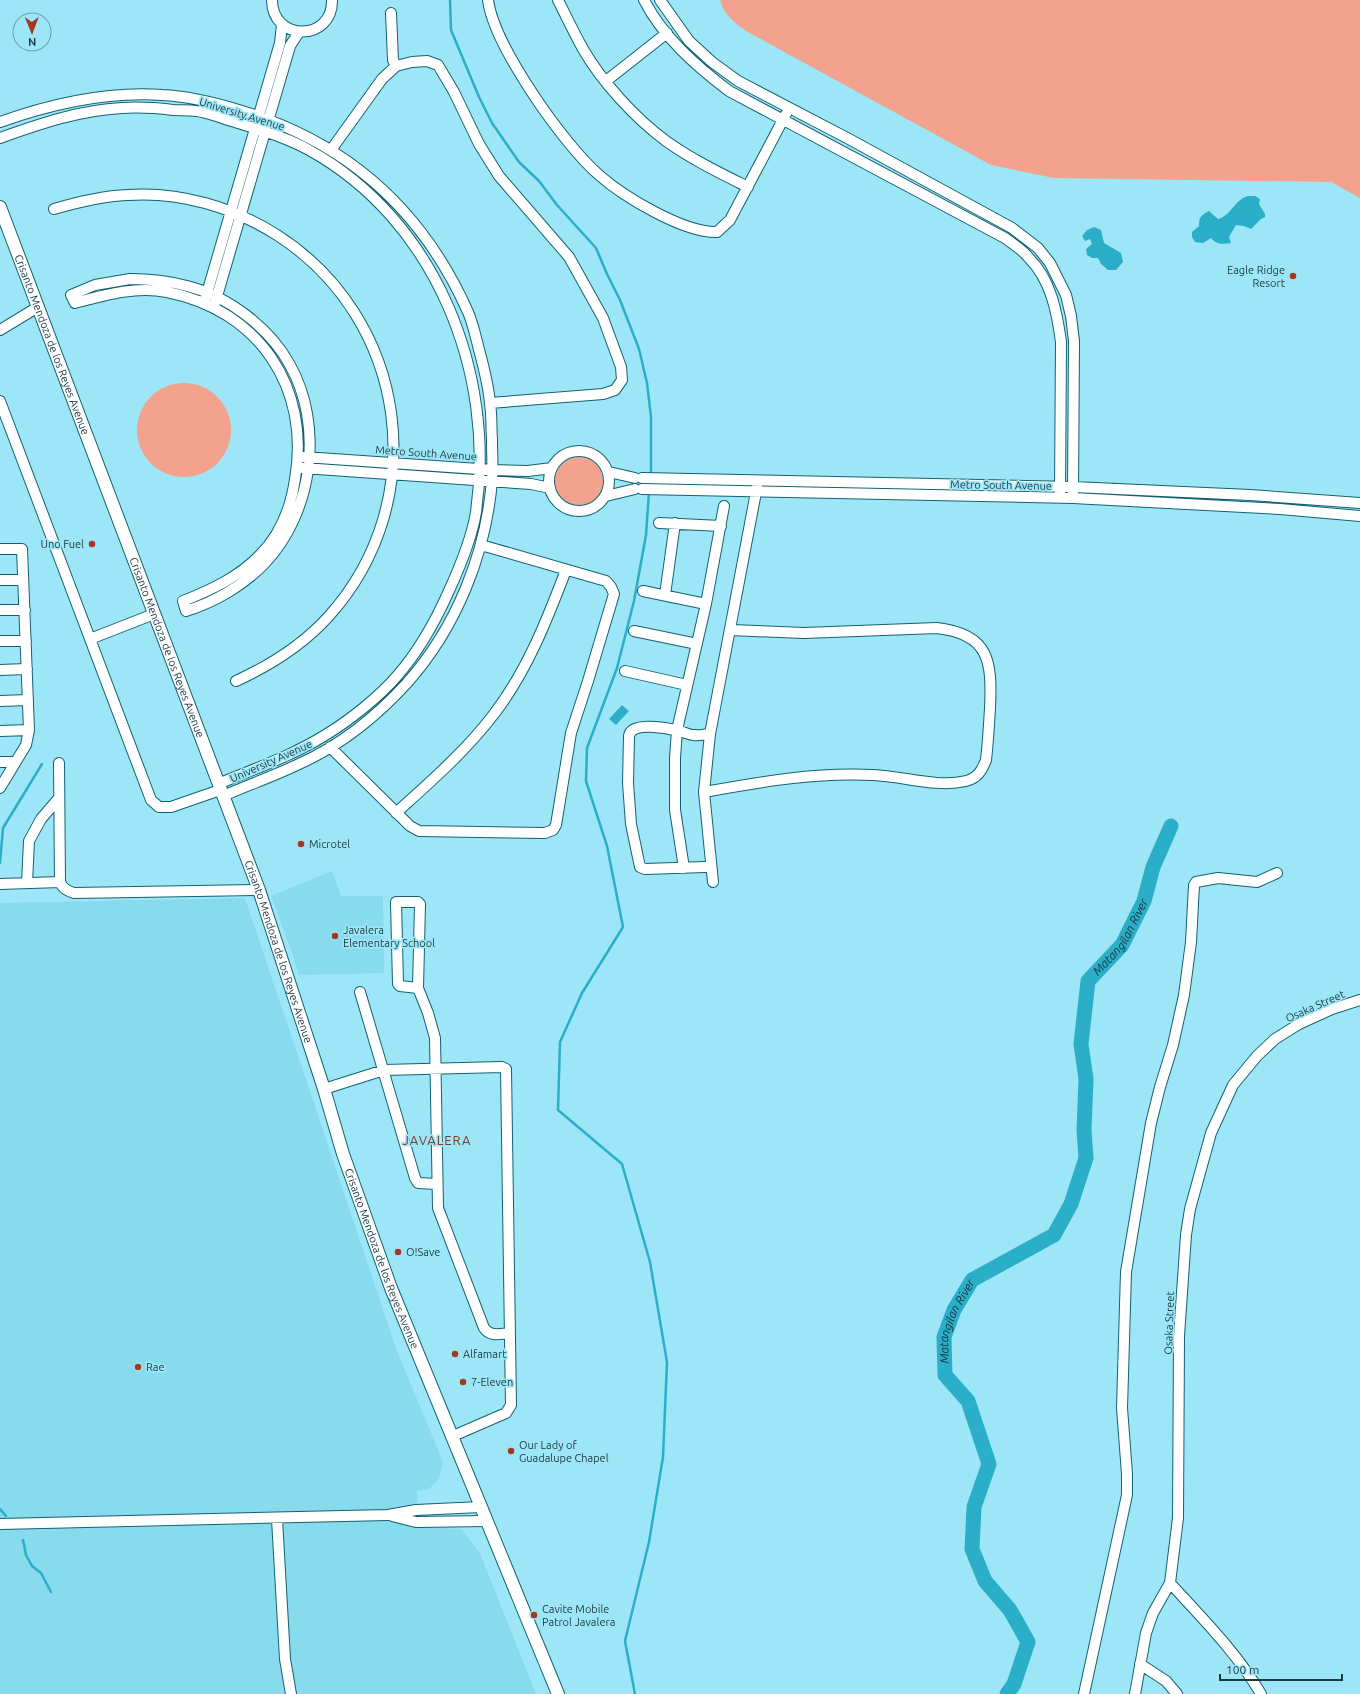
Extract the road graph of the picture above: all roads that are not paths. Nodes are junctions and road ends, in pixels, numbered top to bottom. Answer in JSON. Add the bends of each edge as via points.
{"nodes":[{"id":1,"x":272,"y":0,"type":"edge"},
{"id":2,"x":332,"y":0,"type":"edge"},
{"id":3,"x":488,"y":0,"type":"edge"},
{"id":4,"x":558,"y":0,"type":"edge"},
{"id":5,"x":644,"y":0,"type":"edge"},
{"id":6,"x":660,"y":0,"type":"edge"},
{"id":7,"x":391,"y":13,"type":"dead end"},
{"id":8,"x":282,"y":25,"type":"junction"},
{"id":9,"x":299,"y":32,"type":"junction"},
{"id":10,"x":667,"y":33,"type":"junction"},
{"id":11,"x":396,"y":66,"type":"junction"},
{"id":12,"x":606,"y":81,"type":"junction"},
{"id":13,"x":789,"y":107,"type":"junction"},
{"id":14,"x":264,"y":118,"type":"junction"},
{"id":15,"x":783,"y":120,"type":"junction"},
{"id":16,"x":0,"y":122,"type":"edge"},
{"id":17,"x":261,"y":130,"type":"junction"},
{"id":18,"x":0,"y":138,"type":"edge"},
{"id":19,"x":331,"y":150,"type":"junction"},
{"id":20,"x":748,"y":187,"type":"junction"},
{"id":21,"x":0,"y":207,"type":"edge"},
{"id":22,"x":54,"y":209,"type":"dead end"},
{"id":23,"x":236,"y":213,"type":"junction"},
{"id":24,"x":210,"y":301,"type":"junction"},
{"id":25,"x":38,"y":307,"type":"junction"},
{"id":26,"x":0,"y":330,"type":"edge"},
{"id":27,"x":0,"y":401,"type":"edge"},
{"id":28,"x":490,"y":403,"type":"junction"},
{"id":29,"x":298,"y":457,"type":"junction"},
{"id":30,"x":310,"y":457,"type":"junction"},
{"id":31,"x":394,"y":463,"type":"junction"},
{"id":32,"x":297,"y":467,"type":"junction"},
{"id":33,"x":308,"y":468,"type":"junction"},
{"id":34,"x":552,"y":468,"type":"junction"},
{"id":35,"x":480,"y":469,"type":"junction"},
{"id":36,"x":493,"y":470,"type":"junction"},
{"id":37,"x":609,"y":472,"type":"junction"},
{"id":38,"x":393,"y":474,"type":"junction"},
{"id":39,"x":479,"y":481,"type":"junction"},
{"id":40,"x":758,"y":481,"type":"junction"},
{"id":41,"x":492,"y":482,"type":"junction"},
{"id":42,"x":1060,"y":486,"type":"junction"},
{"id":43,"x":1073,"y":487,"type":"junction"},
{"id":44,"x":550,"y":488,"type":"junction"},
{"id":45,"x":756,"y":492,"type":"junction"},
{"id":46,"x":606,"y":496,"type":"junction"},
{"id":47,"x":1059,"y":498,"type":"junction"},
{"id":48,"x":1073,"y":498,"type":"junction"},
{"id":49,"x":1360,"y":503,"type":"edge"},
{"id":50,"x":724,"y":506,"type":"dead end"},
{"id":51,"x":1360,"y":516,"type":"edge"},
{"id":52,"x":659,"y":523,"type":"dead end"},
{"id":53,"x":675,"y":523,"type":"junction"},
{"id":54,"x":721,"y":526,"type":"junction"},
{"id":55,"x":481,"y":545,"type":"junction"},
{"id":56,"x":0,"y":550,"type":"edge"},
{"id":57,"x":566,"y":570,"type":"junction"},
{"id":58,"x":0,"y":580,"type":"edge"},
{"id":59,"x":24,"y":580,"type":"junction"},
{"id":60,"x":643,"y":591,"type":"dead end"},
{"id":61,"x":665,"y":595,"type":"junction"},
{"id":62,"x":706,"y":604,"type":"junction"},
{"id":63,"x":0,"y":610,"type":"edge"},
{"id":64,"x":25,"y":610,"type":"junction"},
{"id":65,"x":154,"y":614,"type":"junction"},
{"id":66,"x":730,"y":630,"type":"junction"},
{"id":67,"x":634,"y":631,"type":"dead end"},
{"id":68,"x":90,"y":639,"type":"junction"},
{"id":69,"x":0,"y":641,"type":"edge"},
{"id":70,"x":26,"y":641,"type":"junction"},
{"id":71,"x":697,"y":644,"type":"junction"},
{"id":72,"x":27,"y":669,"type":"junction"},
{"id":73,"x":0,"y":670,"type":"edge"},
{"id":74,"x":626,"y":671,"type":"dead end"},
{"id":75,"x":236,"y":681,"type":"dead end"},
{"id":76,"x":687,"y":685,"type":"junction"},
{"id":77,"x":28,"y":700,"type":"junction"},
{"id":78,"x":0,"y":701,"type":"edge"},
{"id":79,"x":29,"y":730,"type":"junction"},
{"id":80,"x":677,"y":730,"type":"junction"},
{"id":81,"x":0,"y":731,"type":"edge"},
{"id":82,"x":710,"y":734,"type":"junction"},
{"id":83,"x":330,"y":747,"type":"junction"},
{"id":84,"x":0,"y":762,"type":"edge"},
{"id":85,"x":15,"y":762,"type":"junction"},
{"id":86,"x":58,"y":763,"type":"dead end"},
{"id":87,"x":0,"y":788,"type":"edge"},
{"id":88,"x":220,"y":790,"type":"junction"},
{"id":89,"x":704,"y":792,"type":"junction"},
{"id":90,"x":59,"y":798,"type":"junction"},
{"id":91,"x":396,"y":813,"type":"junction"},
{"id":92,"x":705,"y":867,"type":"dead end"},
{"id":93,"x":684,"y":868,"type":"junction"},
{"id":94,"x":1277,"y":872,"type":"dead end"},
{"id":95,"x":60,"y":882,"type":"junction"},
{"id":96,"x":713,"y":882,"type":"dead end"},
{"id":97,"x":28,"y":883,"type":"junction"},
{"id":98,"x":0,"y":884,"type":"edge"},
{"id":99,"x":259,"y":890,"type":"junction"},
{"id":100,"x":418,"y":988,"type":"junction"},
{"id":101,"x":360,"y":992,"type":"dead end"},
{"id":102,"x":1360,"y":1000,"type":"edge"},
{"id":103,"x":436,"y":1068,"type":"junction"},
{"id":104,"x":384,"y":1070,"type":"junction"},
{"id":105,"x":324,"y":1089,"type":"junction"},
{"id":106,"x":438,"y":1184,"type":"junction"},
{"id":107,"x":510,"y":1333,"type":"junction"},
{"id":108,"x":453,"y":1436,"type":"junction"},
{"id":109,"x":481,"y":1507,"type":"junction"},
{"id":110,"x":388,"y":1515,"type":"junction"},
{"id":111,"x":277,"y":1519,"type":"junction"},
{"id":112,"x":487,"y":1521,"type":"junction"},
{"id":113,"x":0,"y":1524,"type":"edge"},
{"id":114,"x":1170,"y":1583,"type":"junction"},
{"id":115,"x":1140,"y":1664,"type":"junction"},
{"id":116,"x":291,"y":1694,"type":"edge"},
{"id":117,"x":558,"y":1694,"type":"edge"},
{"id":118,"x":1084,"y":1694,"type":"edge"},
{"id":119,"x":1134,"y":1694,"type":"edge"},
{"id":120,"x":1177,"y":1694,"type":"edge"},
{"id":121,"x":1261,"y":1694,"type":"edge"}],
"edges":[{"from":1,"to":8,"type":"street","via":[[274,13]]},
{"from":2,"to":9,"type":"street","via":[[330,12],[322,24],[310,31]]},
{"from":3,"to":20,"type":"street","via":[[499,34],[531,91],[574,149],[599,176],[640,203],[687,227],[709,232],[717,232],[730,220]]},
{"from":4,"to":12,"type":"street","via":[[583,49]]},
{"from":5,"to":10,"type":"street"},
{"from":6,"to":13,"type":"street","via":[[689,41],[712,62],[738,80]]},
{"from":7,"to":11,"type":"street","via":[[393,60]]},
{"from":8,"to":9,"type":"street"},
{"from":8,"to":14,"type":"street"},
{"from":9,"to":14,"type":"street","via":[[290,46]]},
{"from":10,"to":12,"type":"street"},
{"from":10,"to":15,"type":"street","via":[[677,47],[703,72],[729,91]]},
{"from":11,"to":19,"type":"street","via":[[382,79]]},
{"from":11,"to":28,"type":"street","via":[[427,61],[438,65],[479,144],[499,176],[569,257],[603,318],[621,367],[620,385],[610,393]]},
{"from":12,"to":20,"type":"street","via":[[633,111],[666,140],[705,165]]},
{"from":13,"to":15,"type":"street"},
{"from":13,"to":43,"type":"street","via":[[1012,228],[1038,248],[1050,263],[1066,295],[1074,341]]},
{"from":14,"to":16,"type":"street","name":"University Avenue","via":[[205,100],[161,94],[77,100]]},
{"from":14,"to":17,"type":"street"},
{"from":14,"to":19,"type":"street","name":"University Avenue"},
{"from":15,"to":20,"type":"street"},
{"from":15,"to":42,"type":"street","via":[[1005,238],[1029,256],[1039,269],[1053,299],[1061,342]]},
{"from":17,"to":18,"type":"street","name":"University Avenue","via":[[202,112],[122,108],[81,113]]},
{"from":17,"to":23,"type":"street"},
{"from":17,"to":35,"type":"street","name":"University Avenue","via":[[309,150],[358,184],[414,244],[445,297],[464,348],[478,409]]},
{"from":19,"to":28,"type":"street","name":"University Avenue","via":[[365,174],[398,203],[426,237],[469,314],[487,381]]},
{"from":21,"to":25,"type":"main road","name":"Crisanto Mendoza de los Reyes Avenue"},
{"from":22,"to":23,"type":"street","via":[[90,199],[154,195],[193,200]]},
{"from":23,"to":24,"type":"street"},
{"from":23,"to":31,"type":"street","via":[[289,242],[311,260],[348,301],[375,350],[384,378],[394,434]]},
{"from":24,"to":24,"type":"street","via":[[188,286],[130,279],[95,285],[71,294],[75,303],[116,292],[136,290],[166,292]]},
{"from":24,"to":29,"type":"street","via":[[254,337],[279,370],[293,403]]},
{"from":24,"to":30,"type":"street","via":[[247,317],[274,342],[290,365],[304,399]]},
{"from":25,"to":26,"type":"street"},
{"from":25,"to":65,"type":"main road","name":"Crisanto Mendoza de los Reyes Avenue"},
{"from":27,"to":68,"type":"street"},
{"from":28,"to":36,"type":"street","name":"University Avenue"},
{"from":29,"to":30,"type":"street","name":"Metro South Avenue"},
{"from":29,"to":32,"type":"street"},
{"from":30,"to":31,"type":"street","name":"Metro South Avenue"},
{"from":30,"to":33,"type":"street"},
{"from":31,"to":35,"type":"street","name":"Metro South Avenue"},
{"from":31,"to":38,"type":"street"},
{"from":32,"to":33,"type":"street"},
{"from":32,"to":33,"type":"street","via":[[292,495],[275,536],[248,567],[212,589],[183,601],[186,611],[200,607],[236,587],[266,562],[293,521]]},
{"from":33,"to":38,"type":"street"},
{"from":34,"to":36,"type":"street","name":"Metro South Avenue","via":[[528,471]]},
{"from":34,"to":37,"type":"street","via":[[559,458],[582,450],[600,458]]},
{"from":34,"to":44,"type":"street"},
{"from":35,"to":36,"type":"street","name":"Metro South Avenue"},
{"from":35,"to":39,"type":"street","name":"University Avenue"},
{"from":36,"to":41,"type":"street","name":"University Avenue"},
{"from":37,"to":40,"type":"street","name":"Metro South Avenue","via":[[641,478]]},
{"from":37,"to":46,"type":"street","via":[[610,484]]},
{"from":38,"to":39,"type":"street"},
{"from":38,"to":75,"type":"street","via":[[382,526],[363,568],[346,596],[329,616],[297,645],[262,669]]},
{"from":39,"to":41,"type":"street"},
{"from":39,"to":88,"type":"street","name":"University Avenue","via":[[476,515],[460,568],[441,609],[397,676],[362,709],[327,735]]},
{"from":40,"to":42,"type":"street","name":"Metro South Avenue"},
{"from":40,"to":45,"type":"street"},
{"from":41,"to":44,"type":"street","via":[[531,484]]},
{"from":41,"to":55,"type":"street","name":"University Avenue"},
{"from":42,"to":43,"type":"street","name":"Metro South Avenue"},
{"from":42,"to":47,"type":"street"},
{"from":43,"to":48,"type":"street"},
{"from":43,"to":49,"type":"street","name":"Metro South Avenue"},
{"from":44,"to":46,"type":"street","name":"Metro South Avenue","via":[[559,503],[575,511],[593,508]]},
{"from":45,"to":46,"type":"street","name":"Metro South Avenue","via":[[640,489]]},
{"from":45,"to":47,"type":"street","name":"Metro South Avenue"},
{"from":45,"to":66,"type":"street"},
{"from":47,"to":48,"type":"street","name":"Metro South Avenue"},
{"from":48,"to":51,"type":"street","name":"Metro South Avenue"},
{"from":50,"to":54,"type":"street"},
{"from":52,"to":53,"type":"street"},
{"from":53,"to":54,"type":"street"},
{"from":53,"to":61,"type":"street"},
{"from":54,"to":62,"type":"street"},
{"from":55,"to":57,"type":"street"},
{"from":55,"to":83,"type":"street","name":"University Avenue","via":[[455,613],[434,650],[406,684],[374,715]]},
{"from":56,"to":59,"type":"street","via":[[22,549]]},
{"from":57,"to":91,"type":"street","via":[[548,619],[523,668],[495,713],[469,745]]},
{"from":57,"to":91,"type":"street","via":[[606,581],[614,594],[570,733],[556,826],[545,833],[428,832],[410,826]]},
{"from":58,"to":59,"type":"street"},
{"from":59,"to":64,"type":"street"},
{"from":60,"to":61,"type":"street"},
{"from":61,"to":62,"type":"street"},
{"from":62,"to":71,"type":"street"},
{"from":63,"to":64,"type":"street"},
{"from":64,"to":70,"type":"street"},
{"from":65,"to":68,"type":"street"},
{"from":65,"to":88,"type":"main road","name":"Crisanto Mendoza de los Reyes Avenue"},
{"from":66,"to":82,"type":"street"},
{"from":66,"to":89,"type":"street","via":[[804,633],[938,628],[952,629],[969,636],[981,646],[990,666],[986,760],[976,777],[950,784],[874,775],[825,774]]},
{"from":67,"to":71,"type":"street"},
{"from":68,"to":88,"type":"street","via":[[154,804],[165,808],[171,807]]},
{"from":69,"to":70,"type":"street"},
{"from":70,"to":72,"type":"street"},
{"from":71,"to":76,"type":"street"},
{"from":72,"to":73,"type":"street"},
{"from":72,"to":77,"type":"street"},
{"from":74,"to":76,"type":"street"},
{"from":76,"to":80,"type":"street"},
{"from":77,"to":78,"type":"street"},
{"from":77,"to":79,"type":"street"},
{"from":79,"to":81,"type":"street"},
{"from":79,"to":85,"type":"street","via":[[26,745]]},
{"from":80,"to":82,"type":"street","via":[[693,736]]},
{"from":80,"to":93,"type":"street","via":[[675,810]]},
{"from":80,"to":93,"type":"street","via":[[646,726],[630,731],[628,783],[631,824],[640,867]]},
{"from":82,"to":89,"type":"street"},
{"from":83,"to":88,"type":"street","name":"University Avenue","via":[[300,764]]},
{"from":83,"to":91,"type":"street"},
{"from":84,"to":85,"type":"street"},
{"from":85,"to":87,"type":"street"},
{"from":86,"to":90,"type":"street"},
{"from":88,"to":99,"type":"main road","name":"Crisanto Mendoza de los Reyes Avenue"},
{"from":89,"to":96,"type":"street"},
{"from":90,"to":95,"type":"street"},
{"from":90,"to":97,"type":"street","via":[[41,819],[29,841]]},
{"from":92,"to":93,"type":"street"},
{"from":94,"to":118,"type":"street","via":[[1257,882],[1218,878],[1196,882],[1194,885],[1191,942],[1184,995],[1151,1123],[1126,1272],[1122,1408],[1127,1495]]},
{"from":95,"to":97,"type":"street"},
{"from":95,"to":99,"type":"street","via":[[62,887],[74,893]]},
{"from":97,"to":98,"type":"street"},
{"from":99,"to":105,"type":"main road","name":"Crisanto Mendoza de los Reyes Avenue"},
{"from":100,"to":100,"type":"street","via":[[398,984],[396,902],[420,904]]},
{"from":100,"to":103,"type":"street","via":[[435,1038]]},
{"from":101,"to":104,"type":"street"},
{"from":102,"to":114,"type":"street","name":"Osaka Street","via":[[1312,1018],[1275,1039],[1233,1085],[1212,1134],[1192,1202],[1186,1235],[1179,1336],[1178,1518]]},
{"from":103,"to":104,"type":"street"},
{"from":103,"to":106,"type":"street"},
{"from":103,"to":107,"type":"street","via":[[506,1069]]},
{"from":104,"to":105,"type":"street"},
{"from":104,"to":106,"type":"street","via":[[416,1181]]},
{"from":105,"to":108,"type":"main road","name":"Crisanto Mendoza de los Reyes Avenue","via":[[343,1154],[391,1288]]},
{"from":106,"to":107,"type":"street","via":[[439,1213],[484,1328],[491,1334]]},
{"from":107,"to":108,"type":"street","via":[[510,1409]]},
{"from":108,"to":109,"type":"main road","name":"Crisanto Mendoza de los Reyes Avenue"},
{"from":109,"to":110,"type":"street","via":[[416,1510]]},
{"from":109,"to":112,"type":"main road","name":"Crisanto Mendoza de los Reyes Avenue"},
{"from":110,"to":111,"type":"street"},
{"from":110,"to":112,"type":"street","via":[[416,1522]]},
{"from":111,"to":113,"type":"street"},
{"from":111,"to":116,"type":"street","via":[[285,1654]]},
{"from":112,"to":117,"type":"main road","name":"Crisanto Mendoza de los Reyes Avenue"},
{"from":114,"to":115,"type":"street","via":[[1153,1613]]},
{"from":114,"to":121,"type":"street","via":[[1227,1647]]},
{"from":115,"to":119,"type":"street"},
{"from":115,"to":120,"type":"street","via":[[1166,1681]]}]}
